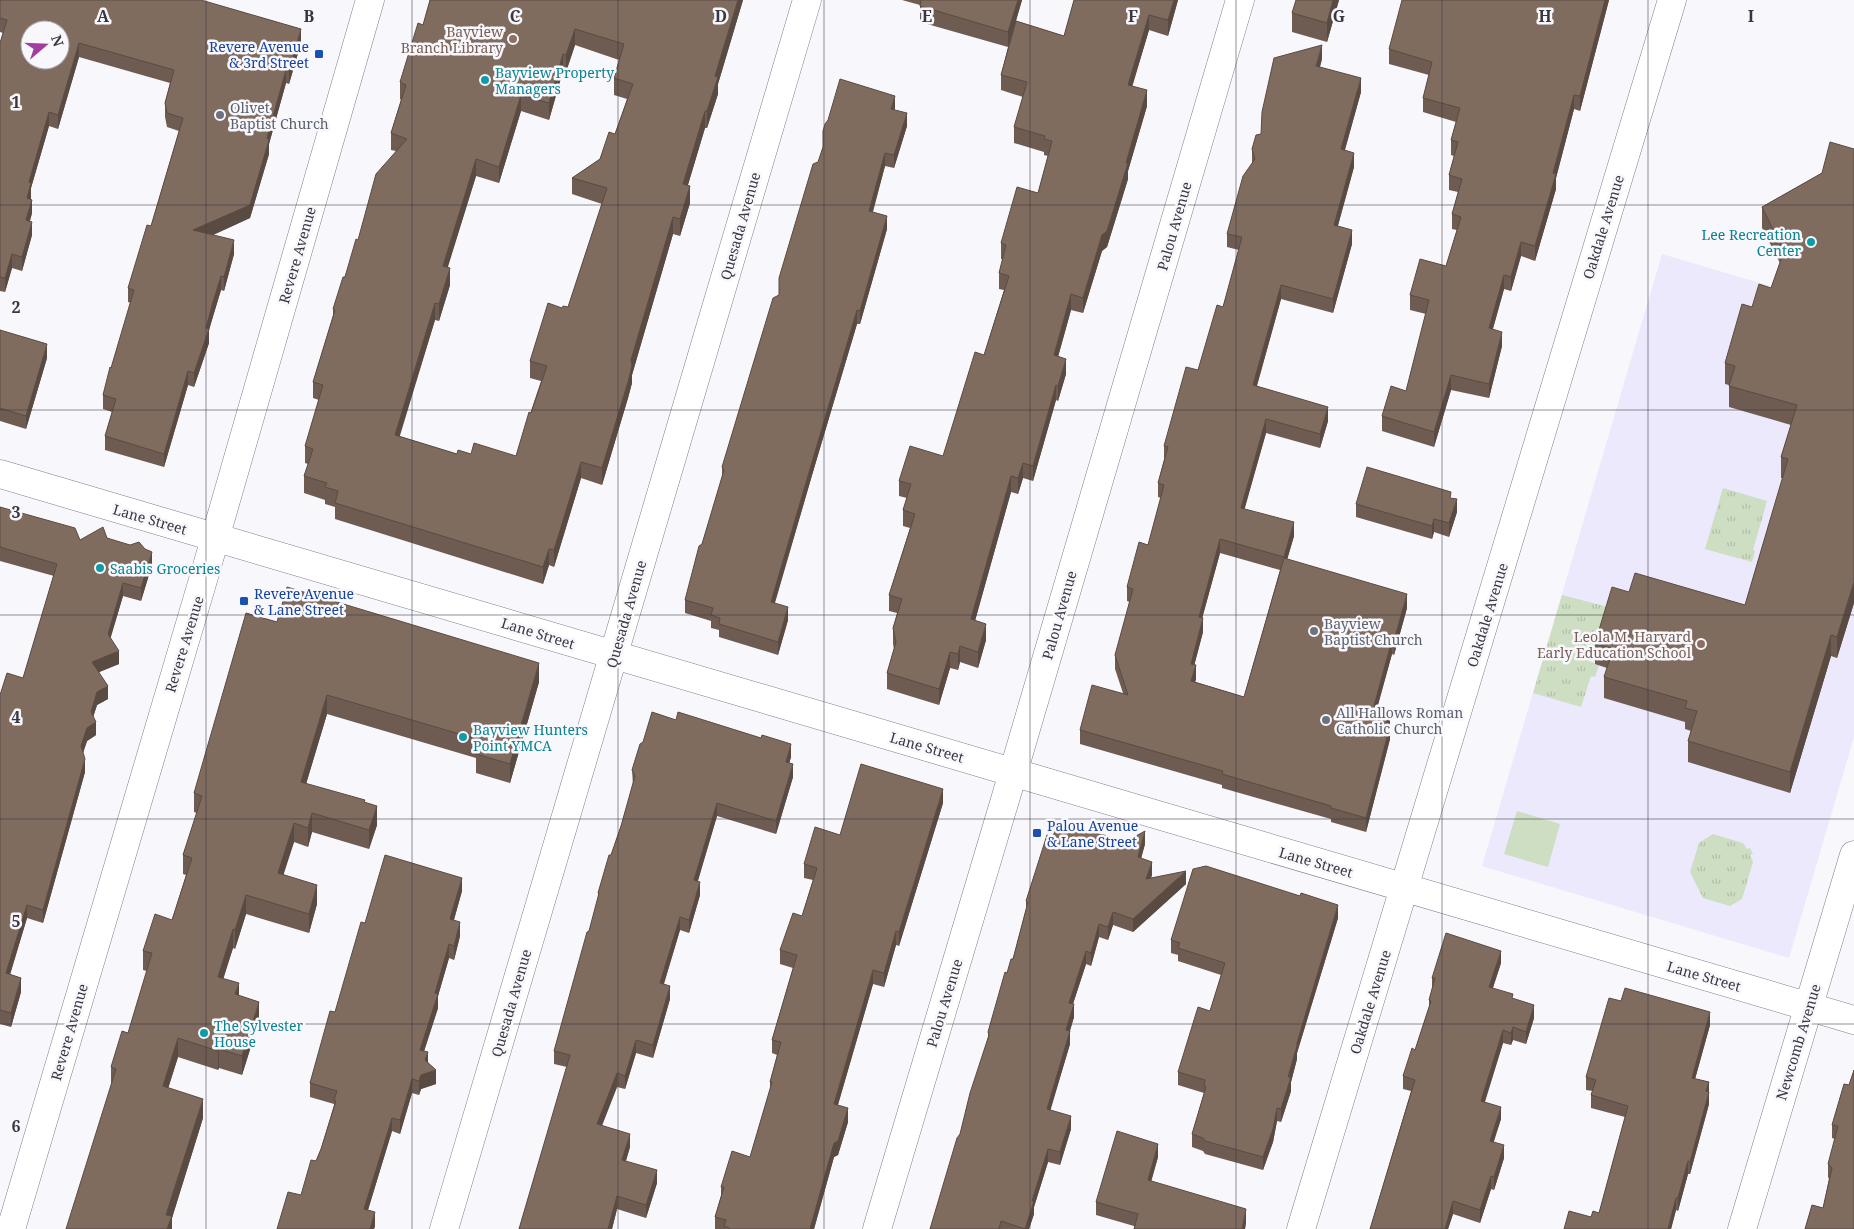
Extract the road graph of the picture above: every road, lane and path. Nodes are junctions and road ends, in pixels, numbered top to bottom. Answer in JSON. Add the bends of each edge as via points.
{"nodes":[{"id":1,"x":370,"y":0,"type":"edge"},
{"id":2,"x":807,"y":0,"type":"edge"},
{"id":3,"x":1240,"y":0,"type":"edge"},
{"id":4,"x":1672,"y":0,"type":"edge"},
{"id":5,"x":0,"y":474,"type":"edge"},
{"id":6,"x":215,"y":538,"type":"junction"},
{"id":7,"x":614,"y":655,"type":"junction"},
{"id":8,"x":1013,"y":773,"type":"junction"},
{"id":9,"x":1854,"y":855,"type":"edge"},
{"id":10,"x":1404,"y":888,"type":"junction"},
{"id":11,"x":1809,"y":1007,"type":"junction"},
{"id":12,"x":1854,"y":1020,"type":"edge"},
{"id":13,"x":11,"y":1229,"type":"edge"},
{"id":14,"x":444,"y":1229,"type":"edge"},
{"id":15,"x":877,"y":1229,"type":"edge"},
{"id":16,"x":1301,"y":1229,"type":"edge"},
{"id":17,"x":1742,"y":1229,"type":"edge"}],
"edges":[{"from":1,"to":6,"type":"street","name":"Revere Avenue"},
{"from":2,"to":7,"type":"street","name":"Quesada Avenue"},
{"from":3,"to":8,"type":"street","name":"Palou Avenue"},
{"from":4,"to":10,"type":"street","name":"Oakdale Avenue"},
{"from":5,"to":6,"type":"street","name":"Lane Street"},
{"from":6,"to":7,"type":"street","name":"Lane Street"},
{"from":6,"to":13,"type":"street","name":"Revere Avenue"},
{"from":7,"to":8,"type":"street","name":"Lane Street"},
{"from":7,"to":14,"type":"street","name":"Quesada Avenue"},
{"from":8,"to":10,"type":"street","name":"Lane Street"},
{"from":8,"to":15,"type":"street","name":"Palou Avenue"},
{"from":9,"to":11,"type":"street","name":"Newcomb Avenue"},
{"from":10,"to":11,"type":"street","name":"Lane Street"},
{"from":10,"to":16,"type":"street","name":"Oakdale Avenue"},
{"from":11,"to":12,"type":"street","name":"Lane Street"},
{"from":11,"to":17,"type":"street","name":"Newcomb Avenue"}]}
